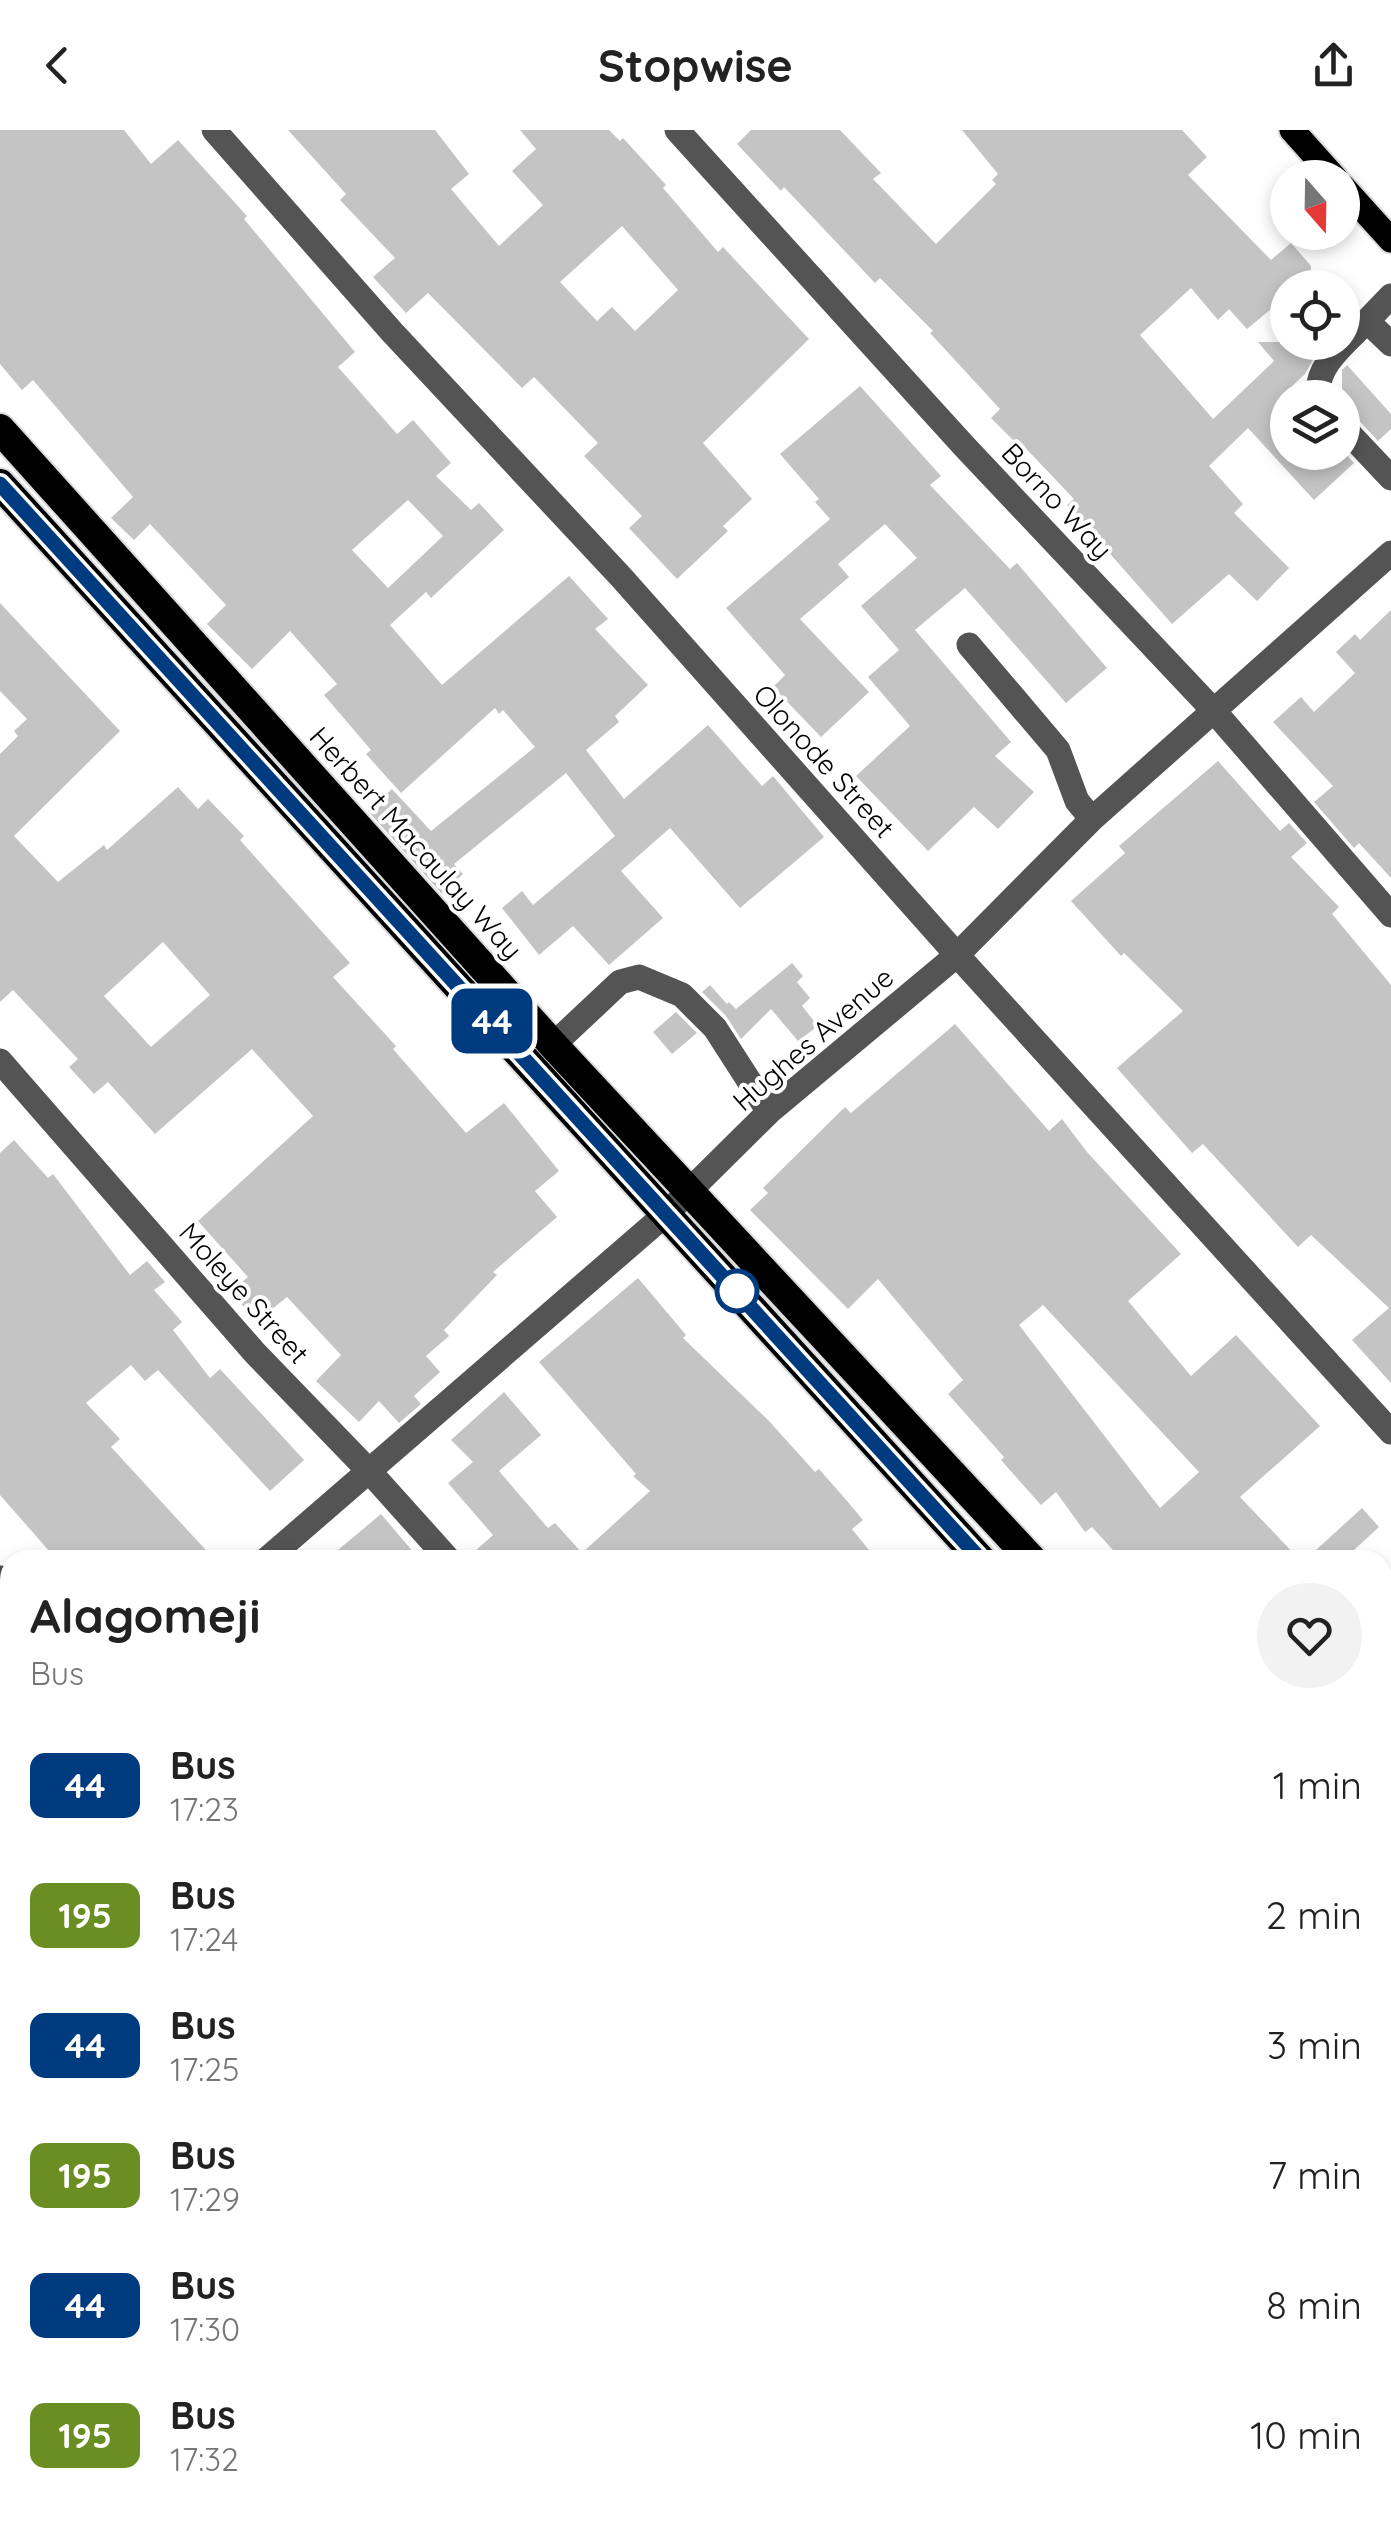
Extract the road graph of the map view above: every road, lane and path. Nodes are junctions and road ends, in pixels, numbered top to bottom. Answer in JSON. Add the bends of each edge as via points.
{"nodes":[{"id":1,"x":214,"y":130,"type":"edge"},
{"id":2,"x":678,"y":130,"type":"edge"},
{"id":3,"x":1292,"y":130,"type":"edge"},
{"id":4,"x":1319,"y":160,"type":"edge"},
{"id":5,"x":1360,"y":206,"type":"edge"},
{"id":6,"x":1391,"y":240,"type":"edge"},
{"id":7,"x":1391,"y":296,"type":"edge"},
{"id":8,"x":1366,"y":321,"type":"junction"},
{"id":9,"x":1391,"y":344,"type":"edge"},
{"id":10,"x":1319,"y":380,"type":"edge"},
{"id":11,"x":0,"y":430,"type":"edge"},
{"id":12,"x":1360,"y":445,"type":"edge"},
{"id":13,"x":1391,"y":478,"type":"edge"},
{"id":14,"x":0,"y":484,"type":"edge"},
{"id":15,"x":1391,"y":554,"type":"edge"},
{"id":16,"x":969,"y":644,"type":"dead end"},
{"id":17,"x":1214,"y":711,"type":"junction"},
{"id":18,"x":1092,"y":819,"type":"junction"},
{"id":19,"x":1391,"y":915,"type":"edge"},
{"id":20,"x":957,"y":956,"type":"junction"},
{"id":21,"x":553,"y":1044,"type":"junction"},
{"id":22,"x":0,"y":1062,"type":"edge"},
{"id":23,"x":768,"y":1112,"type":"junction"},
{"id":24,"x":692,"y":1191,"type":"junction"},
{"id":25,"x":668,"y":1213,"type":"junction"},
{"id":26,"x":1391,"y":1432,"type":"edge"},
{"id":27,"x":369,"y":1471,"type":"junction"},
{"id":28,"x":278,"y":1550,"type":"edge"},
{"id":29,"x":439,"y":1550,"type":"edge"},
{"id":30,"x":972,"y":1550,"type":"edge"},
{"id":31,"x":1023,"y":1550,"type":"edge"}],
"edges":[{"from":1,"to":20,"type":"street","name":"Olonode Street"},
{"from":2,"to":17,"type":"street","name":"Borno Way"},
{"from":3,"to":4,"type":"main road"},
{"from":5,"to":6,"type":"main road"},
{"from":7,"to":8,"type":"street"},
{"from":8,"to":9,"type":"street"},
{"from":8,"to":10,"type":"street"},
{"from":11,"to":21,"type":"highway","name":"Herbert Macaulay Way"},
{"from":12,"to":13,"type":"street"},
{"from":14,"to":25,"type":"highway"},
{"from":15,"to":17,"type":"street","name":"Hughes Avenue"},
{"from":16,"to":18,"type":"street","via":[[1058,750],[1077,801]]},
{"from":17,"to":18,"type":"street","name":"Hughes Avenue"},
{"from":17,"to":19,"type":"street","name":"Borno Way"},
{"from":18,"to":20,"type":"street","name":"Hughes Avenue"},
{"from":20,"to":23,"type":"street","name":"Hughes Avenue"},
{"from":20,"to":26,"type":"street","name":"Olonode Street"},
{"from":21,"to":23,"type":"street","via":[[620,982],[639,977],[682,995],[715,1028]]},
{"from":21,"to":24,"type":"highway","name":"Herbert Macaulay Way"},
{"from":22,"to":27,"type":"street","name":"Moleye Street","via":[[255,1353]]},
{"from":23,"to":24,"type":"street","name":"Hughes Avenue"},
{"from":24,"to":25,"type":"street","name":"Hughes Avenue"},
{"from":24,"to":31,"type":"highway","name":"Herbert Macaulay Way"},
{"from":25,"to":27,"type":"street","name":"Hughes Avenue"},
{"from":25,"to":30,"type":"highway"},
{"from":27,"to":28,"type":"street","name":"Hughes Avenue"},
{"from":27,"to":29,"type":"street","name":"Moleye Street"}]}
